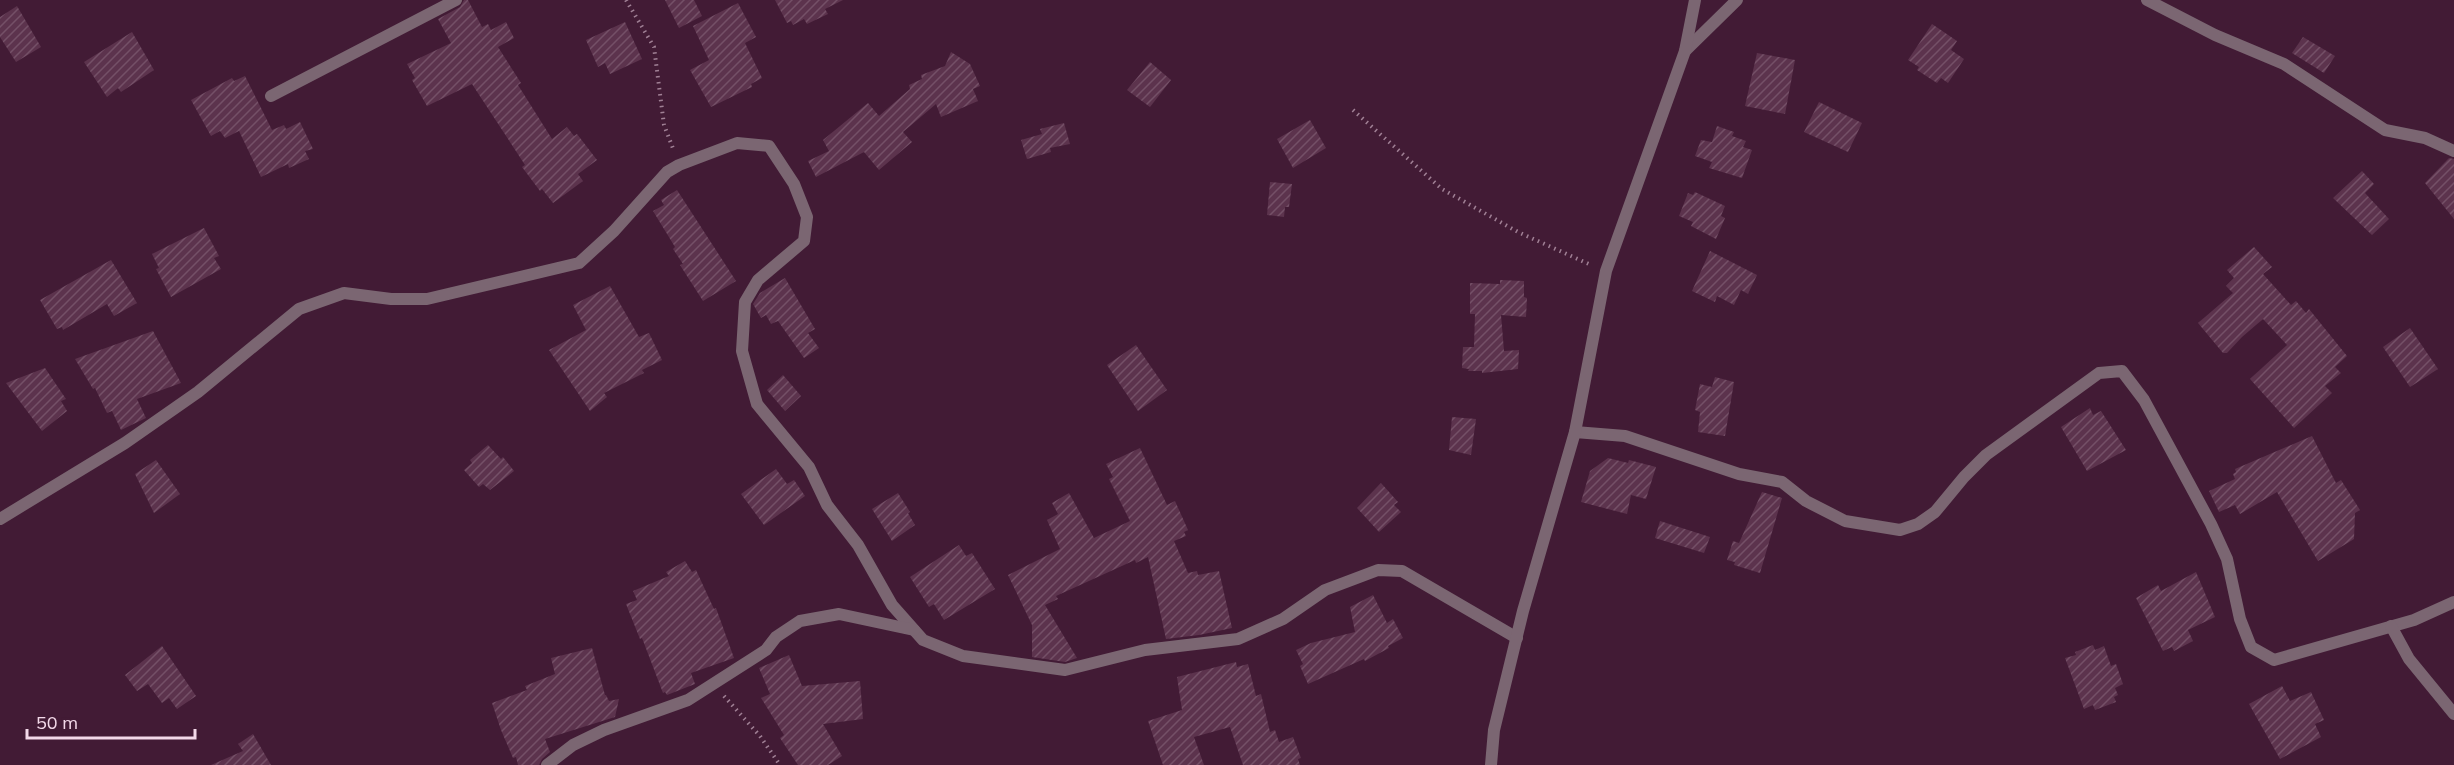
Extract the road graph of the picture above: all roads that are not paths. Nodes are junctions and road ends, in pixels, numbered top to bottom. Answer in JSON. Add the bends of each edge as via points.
{"nodes":[{"id":1,"x":456,"y":0,"type":"edge"},
{"id":2,"x":1695,"y":0,"type":"edge"},
{"id":3,"x":1737,"y":0,"type":"edge"},
{"id":4,"x":2147,"y":0,"type":"edge"},
{"id":5,"x":1685,"y":51,"type":"junction"},
{"id":6,"x":271,"y":96,"type":"dead end"},
{"id":7,"x":2454,"y":150,"type":"edge"},
{"id":8,"x":1575,"y":432,"type":"junction"},
{"id":9,"x":0,"y":519,"type":"edge"},
{"id":10,"x":2454,"y":602,"type":"edge"},
{"id":11,"x":2391,"y":626,"type":"junction"},
{"id":12,"x":914,"y":630,"type":"junction"},
{"id":13,"x":1517,"y":639,"type":"junction"},
{"id":14,"x":2454,"y":714,"type":"edge"},
{"id":15,"x":547,"y":765,"type":"edge"},
{"id":16,"x":1491,"y":765,"type":"edge"}],
"edges":[{"from":1,"to":6,"type":"street"},
{"from":2,"to":5,"type":"street"},
{"from":3,"to":5,"type":"street"},
{"from":4,"to":7,"type":"street","via":[[2284,64],[2385,130],[2425,138]]},
{"from":5,"to":8,"type":"street","via":[[1606,271]]},
{"from":8,"to":11,"type":"street","via":[[1625,436],[1739,474],[1782,482],[1806,501],[1845,521],[1900,530],[1935,512],[1986,455],[2099,373],[2122,371],[2144,400],[2211,524],[2227,559],[2240,619],[2252,647],[2274,660]]},
{"from":8,"to":13,"type":"street"},
{"from":9,"to":12,"type":"street","via":[[125,443],[198,392],[299,309],[344,293],[427,299],[579,263],[615,231],[667,172],[737,143],[770,146],[794,184],[807,217],[804,241],[758,280],[745,302],[742,351],[757,404],[809,467],[827,505],[858,545],[892,605]]},
{"from":10,"to":11,"type":"street"},
{"from":11,"to":14,"type":"street","via":[[2409,659]]},
{"from":12,"to":13,"type":"street","via":[[923,640],[963,656],[1065,670],[1145,650],[1238,639],[1283,619],[1325,590],[1377,570],[1402,571]]},
{"from":12,"to":15,"type":"street","via":[[839,614],[800,621],[766,650],[688,700],[604,730]]},
{"from":13,"to":16,"type":"street","via":[[1494,730]]}]}
